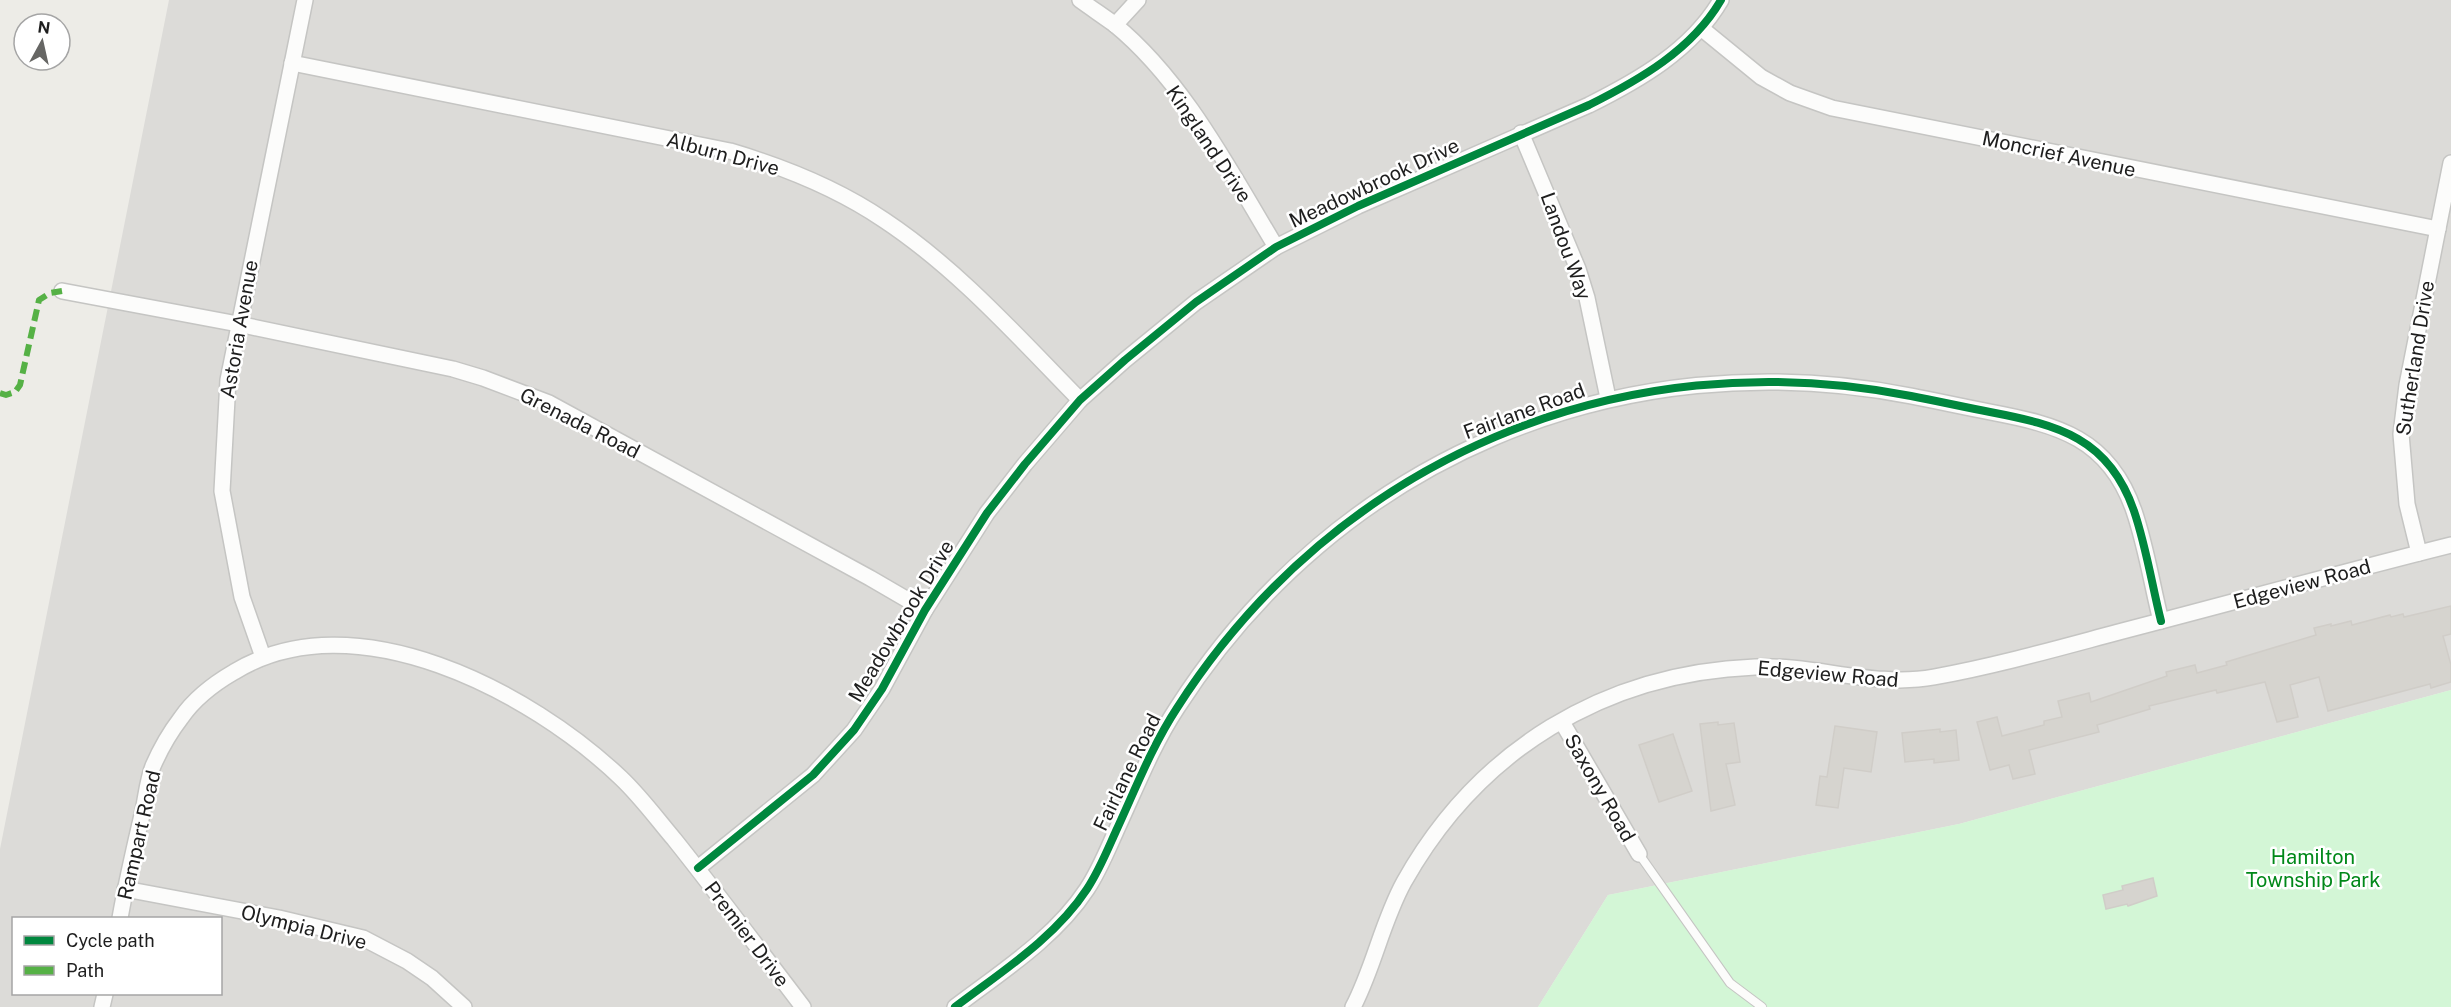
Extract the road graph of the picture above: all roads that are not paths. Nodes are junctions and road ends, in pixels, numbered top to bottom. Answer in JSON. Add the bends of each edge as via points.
{"nodes":[{"id":1,"x":305,"y":0,"type":"edge"},
{"id":2,"x":1080,"y":0,"type":"edge"},
{"id":3,"x":1138,"y":0,"type":"edge"},
{"id":4,"x":1721,"y":0,"type":"edge"},
{"id":5,"x":1115,"y":25,"type":"junction"},
{"id":6,"x":1701,"y":28,"type":"junction"},
{"id":7,"x":292,"y":63,"type":"junction"},
{"id":8,"x":1521,"y":133,"type":"junction"},
{"id":9,"x":2451,"y":163,"type":"edge"},
{"id":10,"x":2438,"y":229,"type":"junction"},
{"id":11,"x":1276,"y":248,"type":"junction"},
{"id":12,"x":62,"y":291,"type":"dead end"},
{"id":13,"x":238,"y":324,"type":"junction"},
{"id":14,"x":1608,"y":398,"type":"junction"},
{"id":15,"x":1080,"y":400,"type":"junction"},
{"id":16,"x":2451,"y":545,"type":"edge"},
{"id":17,"x":2419,"y":553,"type":"junction"},
{"id":18,"x":925,"y":610,"type":"junction"},
{"id":19,"x":2161,"y":621,"type":"junction"},
{"id":20,"x":263,"y":657,"type":"junction"},
{"id":21,"x":1562,"y":722,"type":"junction"},
{"id":22,"x":1639,"y":854,"type":"joint"},
{"id":23,"x":698,"y":868,"type":"junction"},
{"id":24,"x":125,"y":889,"type":"junction"},
{"id":25,"x":120,"y":917,"type":"edge"},
{"id":26,"x":464,"y":1007,"type":"edge"},
{"id":27,"x":803,"y":1007,"type":"edge"},
{"id":28,"x":955,"y":1007,"type":"edge"},
{"id":29,"x":1353,"y":1007,"type":"edge"},
{"id":30,"x":1762,"y":1007,"type":"edge"}],
"edges":[{"from":1,"to":7,"type":"street","name":"Astoria Avenue"},
{"from":2,"to":5,"type":"street","name":"Kingland Drive"},
{"from":3,"to":5,"type":"street"},
{"from":4,"to":6,"type":"street","name":"Meadowbrook Drive"},
{"from":5,"to":11,"type":"street","name":"Kingland Drive","via":[[1195,116]]},
{"from":6,"to":8,"type":"street","name":"Meadowbrook Drive","via":[[1667,60],[1626,87]]},
{"from":6,"to":10,"type":"street","name":"Moncrief Avenue","via":[[1761,77],[1790,93],[1832,108]]},
{"from":7,"to":13,"type":"street","name":"Astoria Avenue"},
{"from":7,"to":15,"type":"street","name":"Alburn Drive","via":[[730,151],[797,174],[863,207],[923,248],[977,296]]},
{"from":8,"to":11,"type":"street","name":"Meadowbrook Drive","via":[[1358,206]]},
{"from":8,"to":14,"type":"street","name":"Landou Way","via":[[1578,269]]},
{"from":9,"to":10,"type":"street","name":"Sutherland Drive"},
{"from":10,"to":17,"type":"street","name":"Sutherland Drive","via":[[2401,434],[2407,504]]},
{"from":11,"to":15,"type":"street","name":"Meadowbrook Drive","via":[[1196,302]]},
{"from":12,"to":13,"type":"street","name":"Grenada Road"},
{"from":13,"to":18,"type":"street","name":"Grenada Road","via":[[453,369],[549,403]]},
{"from":13,"to":20,"type":"street","name":"Astoria Avenue","via":[[228,380],[222,491],[242,597]]},
{"from":14,"to":19,"type":"street","name":"Fairlane Road","via":[[1685,386],[1792,382],[1879,390],[2024,418],[2059,429],[2096,451],[2122,484],[2134,511]]},
{"from":14,"to":28,"type":"street","name":"Fairlane Road","via":[[1497,435],[1450,458],[1364,510],[1293,568],[1240,624],[1176,709],[1086,892],[1040,942]]},
{"from":15,"to":18,"type":"street","name":"Meadowbrook Drive","via":[[987,513]]},
{"from":16,"to":17,"type":"street","name":"Edgeview Road"},
{"from":17,"to":19,"type":"street","name":"Edgeview Road"},
{"from":18,"to":23,"type":"street","name":"Meadowbrook Drive","via":[[882,689],[854,730],[813,775]]},
{"from":19,"to":21,"type":"street","name":"Edgeview Road","via":[[1976,669],[1915,680],[1885,680],[1802,668],[1725,668],[1643,684]]},
{"from":20,"to":23,"type":"street","name":"Premier Drive","via":[[317,644],[370,647],[460,674],[510,697],[577,740],[621,778]]},
{"from":20,"to":24,"type":"street","name":"Rampart Road","via":[[215,683],[182,716],[153,766]]},
{"from":21,"to":22,"type":"street","name":"Saxony Road"},
{"from":21,"to":29,"type":"street","name":"Edgeview Road","via":[[1492,769],[1440,826],[1404,882]]},
{"from":22,"to":30,"type":"lane","via":[[1730,983]]},
{"from":23,"to":27,"type":"street","name":"Premier Drive"},
{"from":24,"to":25,"type":"street","name":"Rampart Road"},
{"from":24,"to":26,"type":"street","name":"Olympia Drive","via":[[363,938],[432,978]]}]}
